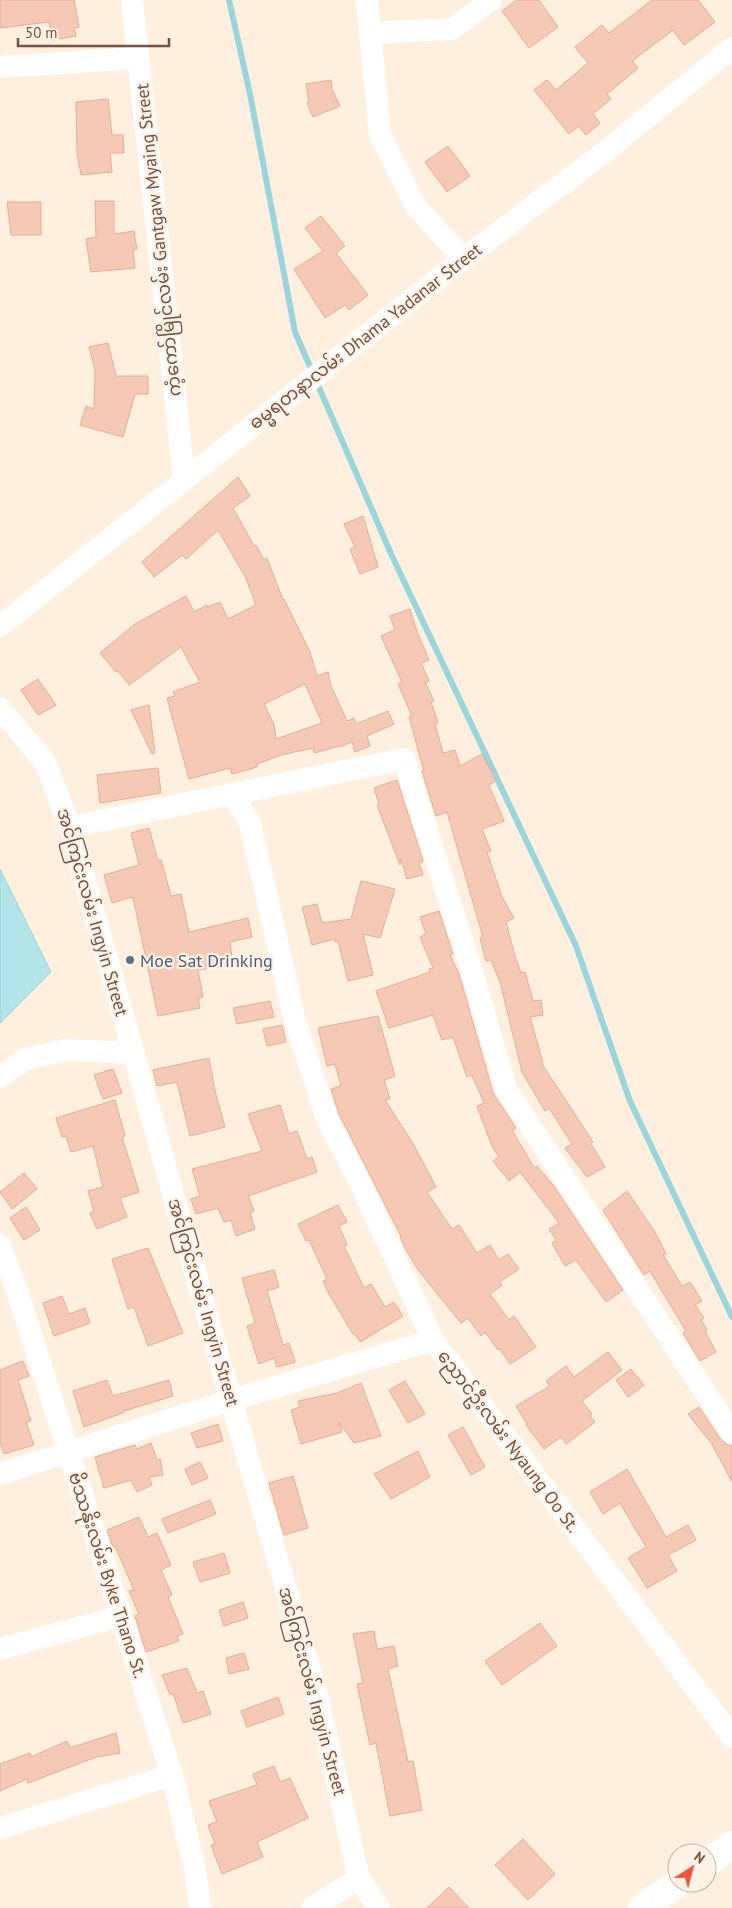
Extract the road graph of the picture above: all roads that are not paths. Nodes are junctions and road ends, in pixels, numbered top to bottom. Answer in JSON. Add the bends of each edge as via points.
{"nodes":[{"id":1,"x":132,"y":0,"type":"edge"},
{"id":2,"x":367,"y":0,"type":"edge"},
{"id":3,"x":491,"y":0,"type":"edge"},
{"id":4,"x":371,"y":33,"type":"junction"},
{"id":5,"x":732,"y":48,"type":"edge"},
{"id":6,"x":138,"y":58,"type":"junction"},
{"id":7,"x":0,"y":67,"type":"edge"},
{"id":8,"x":463,"y":259,"type":"junction"},
{"id":9,"x":184,"y":479,"type":"junction"},
{"id":10,"x":0,"y":626,"type":"edge"},
{"id":11,"x":0,"y":708,"type":"edge"},
{"id":12,"x":233,"y":794,"type":"junction"},
{"id":13,"x":70,"y":827,"type":"junction"},
{"id":14,"x":134,"y":1053,"type":"junction"},
{"id":15,"x":0,"y":1077,"type":"edge"},
{"id":16,"x":0,"y":1245,"type":"edge"},
{"id":17,"x":433,"y":1340,"type":"junction"},
{"id":18,"x":231,"y":1400,"type":"junction"},
{"id":19,"x":732,"y":1433,"type":"edge"},
{"id":20,"x":69,"y":1453,"type":"junction"},
{"id":21,"x":0,"y":1474,"type":"edge"},
{"id":22,"x":121,"y":1616,"type":"junction"},
{"id":23,"x":0,"y":1649,"type":"edge"},
{"id":24,"x":732,"y":1737,"type":"edge"},
{"id":25,"x":172,"y":1775,"type":"junction"},
{"id":26,"x":0,"y":1828,"type":"edge"},
{"id":27,"x":732,"y":1845,"type":"edge"},
{"id":28,"x":717,"y":1856,"type":"edge"},
{"id":29,"x":359,"y":1878,"type":"junction"},
{"id":30,"x":667,"y":1891,"type":"edge"},
{"id":31,"x":200,"y":1908,"type":"edge"},
{"id":32,"x":312,"y":1908,"type":"edge"},
{"id":33,"x":379,"y":1908,"type":"edge"},
{"id":34,"x":642,"y":1908,"type":"edge"}],
"edges":[{"from":1,"to":6,"type":"street","name":"ကံ့ကော်မြိုင်လမ်း Gantgaw Myaing Street"},
{"from":2,"to":4,"type":"street"},
{"from":3,"to":4,"type":"street","via":[[452,29]]},
{"from":4,"to":8,"type":"street","via":[[380,135],[415,205]]},
{"from":5,"to":8,"type":"street","name":"ဓမ္မရတနာလမ်း Dhama Yadanar Street","via":[[602,154]]},
{"from":6,"to":7,"type":"street"},
{"from":6,"to":9,"type":"street","name":"ကံ့ကော်မြိုင်လမ်း Gantgaw Myaing Street"},
{"from":8,"to":9,"type":"street","name":"ဓမ္မရတနာလမ်း Dhama Yadanar Street"},
{"from":9,"to":10,"type":"street","name":"ဓမ္မရတနာလမ်း Dhama Yadanar Street"},
{"from":11,"to":13,"type":"street","name":"အင်ကြင်းလမ်း Ingyin Street","via":[[45,762]]},
{"from":12,"to":13,"type":"street"},
{"from":12,"to":17,"type":"street","via":[[250,823],[294,1017],[327,1119]]},
{"from":12,"to":19,"type":"street","via":[[404,759],[506,1089]]},
{"from":13,"to":14,"type":"street","name":"အင်ကြင်းလမ်း Ingyin Street"},
{"from":14,"to":15,"type":"street","via":[[66,1050],[26,1059]]},
{"from":14,"to":18,"type":"street","name":"အင်ကြင်းလမ်း Ingyin Street"},
{"from":16,"to":20,"type":"street","name":"ဗိဿနိုးလမ်း Byke Thano St."},
{"from":17,"to":18,"type":"street","name":"ညောင်ဦးလမ်း Nyaung Oo St."},
{"from":17,"to":24,"type":"street","name":"ညောင်ဦးလမ်း Nyaung Oo St."},
{"from":18,"to":20,"type":"street","name":"ညောင်ဦးလမ်း Nyaung Oo St."},
{"from":18,"to":29,"type":"street","name":"အင်ကြင်းလမ်း Ingyin Street","via":[[316,1691]]},
{"from":20,"to":21,"type":"street","name":"ညောင်ဦးလမ်း Nyaung Oo St."},
{"from":20,"to":22,"type":"street","name":"ဗိဿနိုးလမ်း Byke Thano St."},
{"from":22,"to":23,"type":"street"},
{"from":22,"to":25,"type":"street","name":"ဗိဿနိုးလမ်း Byke Thano St."},
{"from":25,"to":26,"type":"street"},
{"from":25,"to":31,"type":"street","name":"ဗိဿနိုးလမ်း Byke Thano St.","via":[[195,1868]]},
{"from":27,"to":28,"type":"street"},
{"from":29,"to":32,"type":"street"},
{"from":29,"to":33,"type":"street","name":"အင်ကြင်းလမ်း Ingyin Street"},
{"from":30,"to":34,"type":"street"}]}
